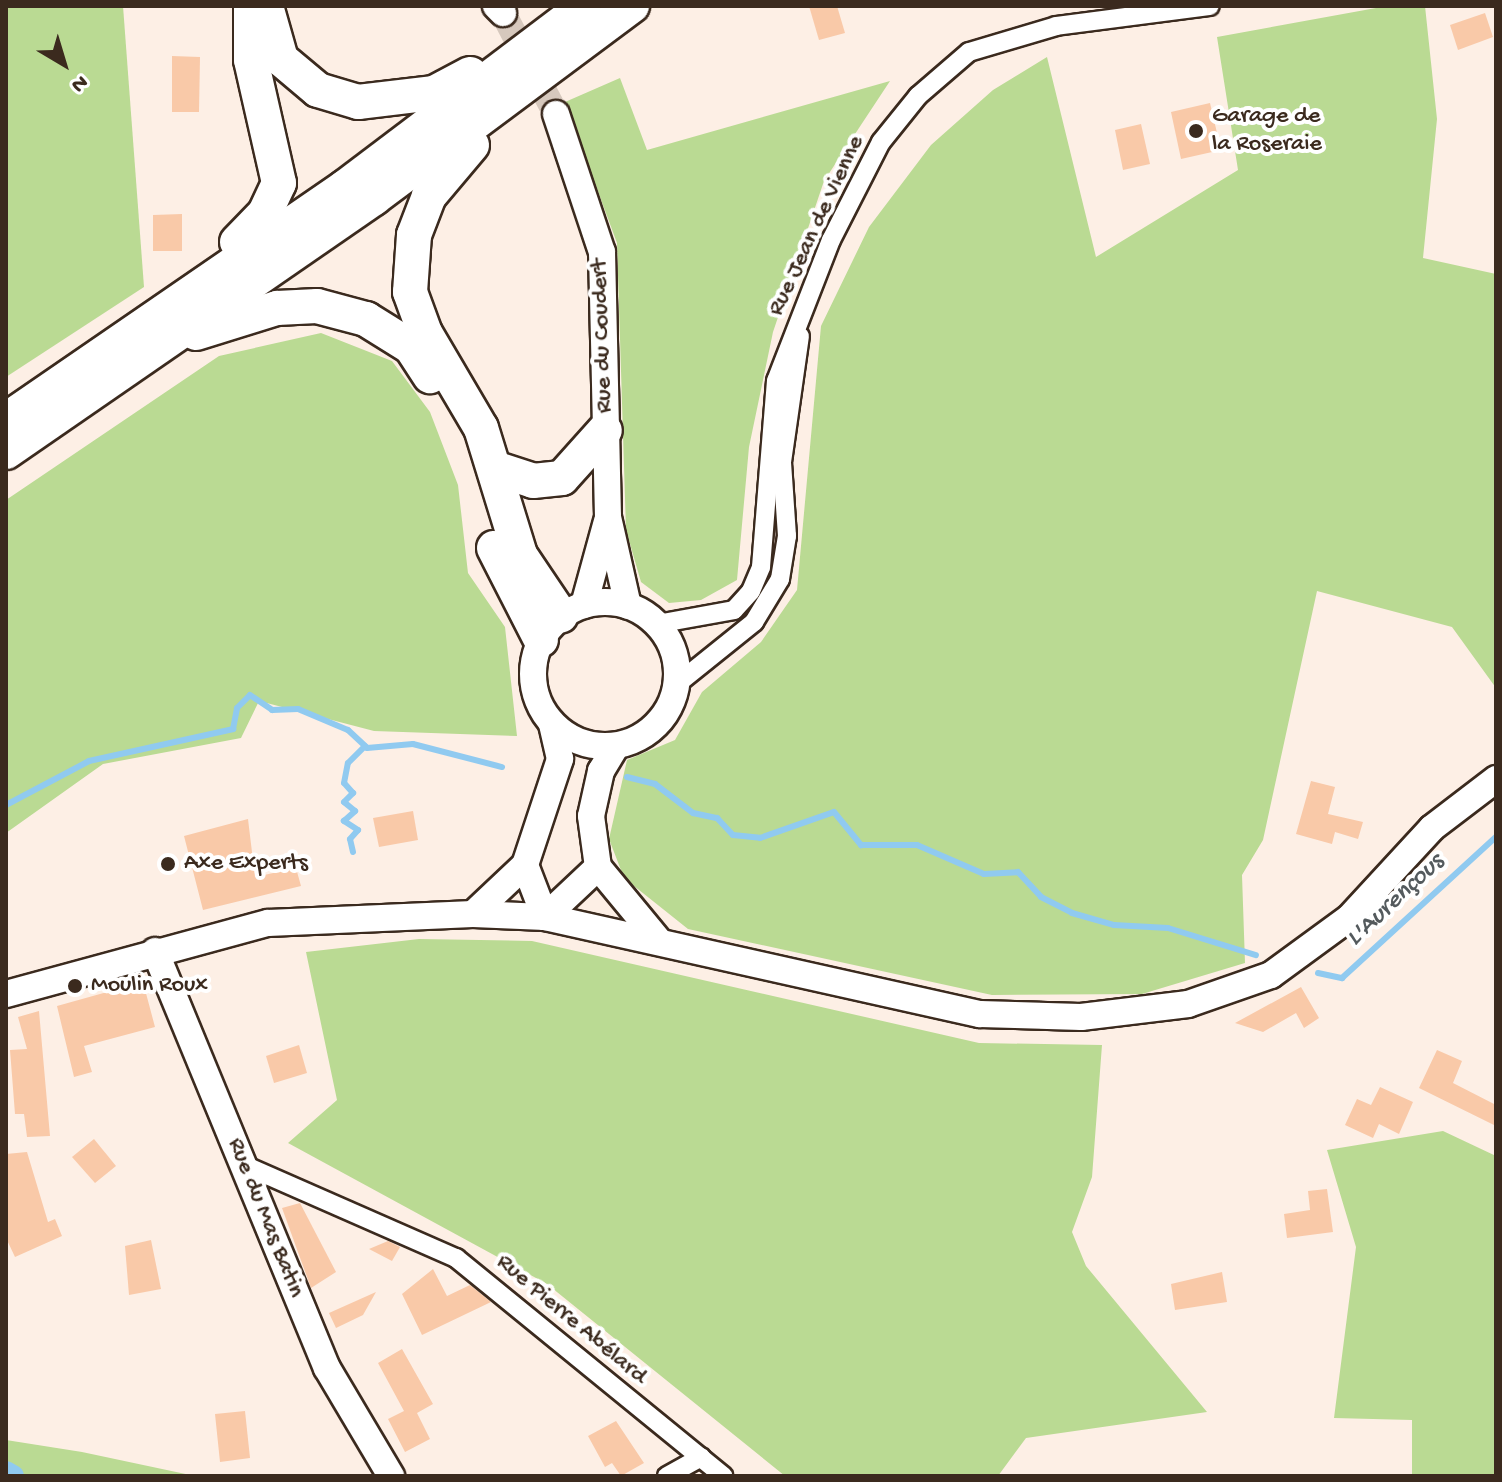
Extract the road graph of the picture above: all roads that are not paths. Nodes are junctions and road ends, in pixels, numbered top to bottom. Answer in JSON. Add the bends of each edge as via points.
{"nodes":[{"id":1,"x":251,"y":6,"type":"edge"},
{"id":2,"x":266,"y":6,"type":"edge"},
{"id":3,"x":1210,"y":6,"type":"edge"},
{"id":4,"x":607,"y":12,"type":"edge"},
{"id":5,"x":518,"y":58,"type":"junction"},
{"id":6,"x":556,"y":114,"type":"tunnel mouth"},
{"id":7,"x":803,"y":306,"type":"junction"},
{"id":8,"x":154,"y":334,"type":"junction"},
{"id":9,"x":6,"y":420,"type":"edge"},
{"id":10,"x":605,"y":430,"type":"junction"},
{"id":11,"x":6,"y":452,"type":"edge"},
{"id":12,"x":497,"y":469,"type":"junction"},
{"id":13,"x":608,"y":517,"type":"junction"},
{"id":14,"x":628,"y":606,"type":"junction"},
{"id":15,"x":562,"y":620,"type":"junction"},
{"id":16,"x":657,"y":624,"type":"junction"},
{"id":17,"x":677,"y":684,"type":"junction"},
{"id":18,"x":552,"y":724,"type":"junction"},
{"id":19,"x":616,"y":746,"type":"junction"},
{"id":20,"x":1496,"y":779,"type":"edge"},
{"id":21,"x":525,"y":865,"type":"junction"},
{"id":22,"x":598,"y":867,"type":"junction"},
{"id":23,"x":473,"y":914,"type":"junction"},
{"id":24,"x":545,"y":917,"type":"junction"},
{"id":25,"x":659,"y":941,"type":"junction"},
{"id":26,"x":155,"y":951,"type":"junction"},
{"id":27,"x":6,"y":994,"type":"edge"},
{"id":28,"x":244,"y":1165,"type":"junction"},
{"id":29,"x":701,"y":1457,"type":"junction"},
{"id":30,"x":391,"y":1476,"type":"edge"},
{"id":31,"x":667,"y":1476,"type":"edge"},
{"id":32,"x":723,"y":1476,"type":"edge"}],
"edges":[{"from":1,"to":8,"type":"highway","via":[[247,30],[279,183],[274,200],[252,231],[179,283]]},
{"from":2,"to":5,"type":"highway","via":[[281,59],[318,90],[358,102],[434,93]]},
{"from":3,"to":7,"type":"street","name":"Rue Jean de Vienne","via":[[1056,26],[969,52],[948,66],[881,142]]},
{"from":4,"to":5,"type":"highway"},
{"from":4,"to":8,"type":"highway","via":[[374,198]]},
{"from":4,"to":12,"type":"highway","via":[[560,80],[458,157],[414,235],[410,292]]},
{"from":5,"to":8,"type":"highway"},
{"from":6,"to":10,"type":"street","name":"Rue du Coudert","via":[[602,252]]},
{"from":7,"to":16,"type":"street","name":"Rue Jean de Vienne","via":[[776,381],[761,567],[751,591],[734,610]]},
{"from":7,"to":17,"type":"street","via":[[782,462],[787,536],[780,579],[754,622]]},
{"from":8,"to":9,"type":"highway"},
{"from":8,"to":11,"type":"highway"},
{"from":8,"to":15,"type":"highway","via":[[277,308],[317,306],[366,319],[411,347],[474,463],[497,558]]},
{"from":10,"to":12,"type":"highway","via":[[562,478],[533,481]]},
{"from":10,"to":13,"type":"street","name":"Rue du Coudert"},
{"from":12,"to":15,"type":"highway","via":[[520,555]]},
{"from":13,"to":14,"type":"street","name":"Rue du Coudert"},
{"from":13,"to":15,"type":"street","name":"Rue du Coudert"},
{"from":14,"to":15,"type":"street"},
{"from":14,"to":16,"type":"street"},
{"from":15,"to":18,"type":"street","via":[[532,684]]},
{"from":16,"to":17,"type":"street","via":[[676,662]]},
{"from":17,"to":19,"type":"street","via":[[657,725]]},
{"from":18,"to":19,"type":"street","via":[[593,746]]},
{"from":18,"to":21,"type":"street","via":[[560,759]]},
{"from":19,"to":22,"type":"street","via":[[601,771],[591,816]]},
{"from":20,"to":25,"type":"street","via":[[1432,828],[1336,927],[1271,975],[1188,1004],[1081,1017],[980,1014]]},
{"from":21,"to":23,"type":"street"},
{"from":21,"to":24,"type":"street"},
{"from":22,"to":24,"type":"street"},
{"from":22,"to":25,"type":"street"},
{"from":23,"to":24,"type":"street"},
{"from":23,"to":26,"type":"street","via":[[297,920]]},
{"from":24,"to":25,"type":"street"},
{"from":26,"to":27,"type":"street"},
{"from":26,"to":28,"type":"street","name":"Rue du Mas Batin"},
{"from":28,"to":29,"type":"street","name":"Rue Pierre Abélard","via":[[456,1258]]},
{"from":28,"to":30,"type":"street","name":"Rue du Mas Batin","via":[[327,1368]]},
{"from":29,"to":31,"type":"street"},
{"from":29,"to":32,"type":"street","name":"Rue Pierre Abélard"}]}
